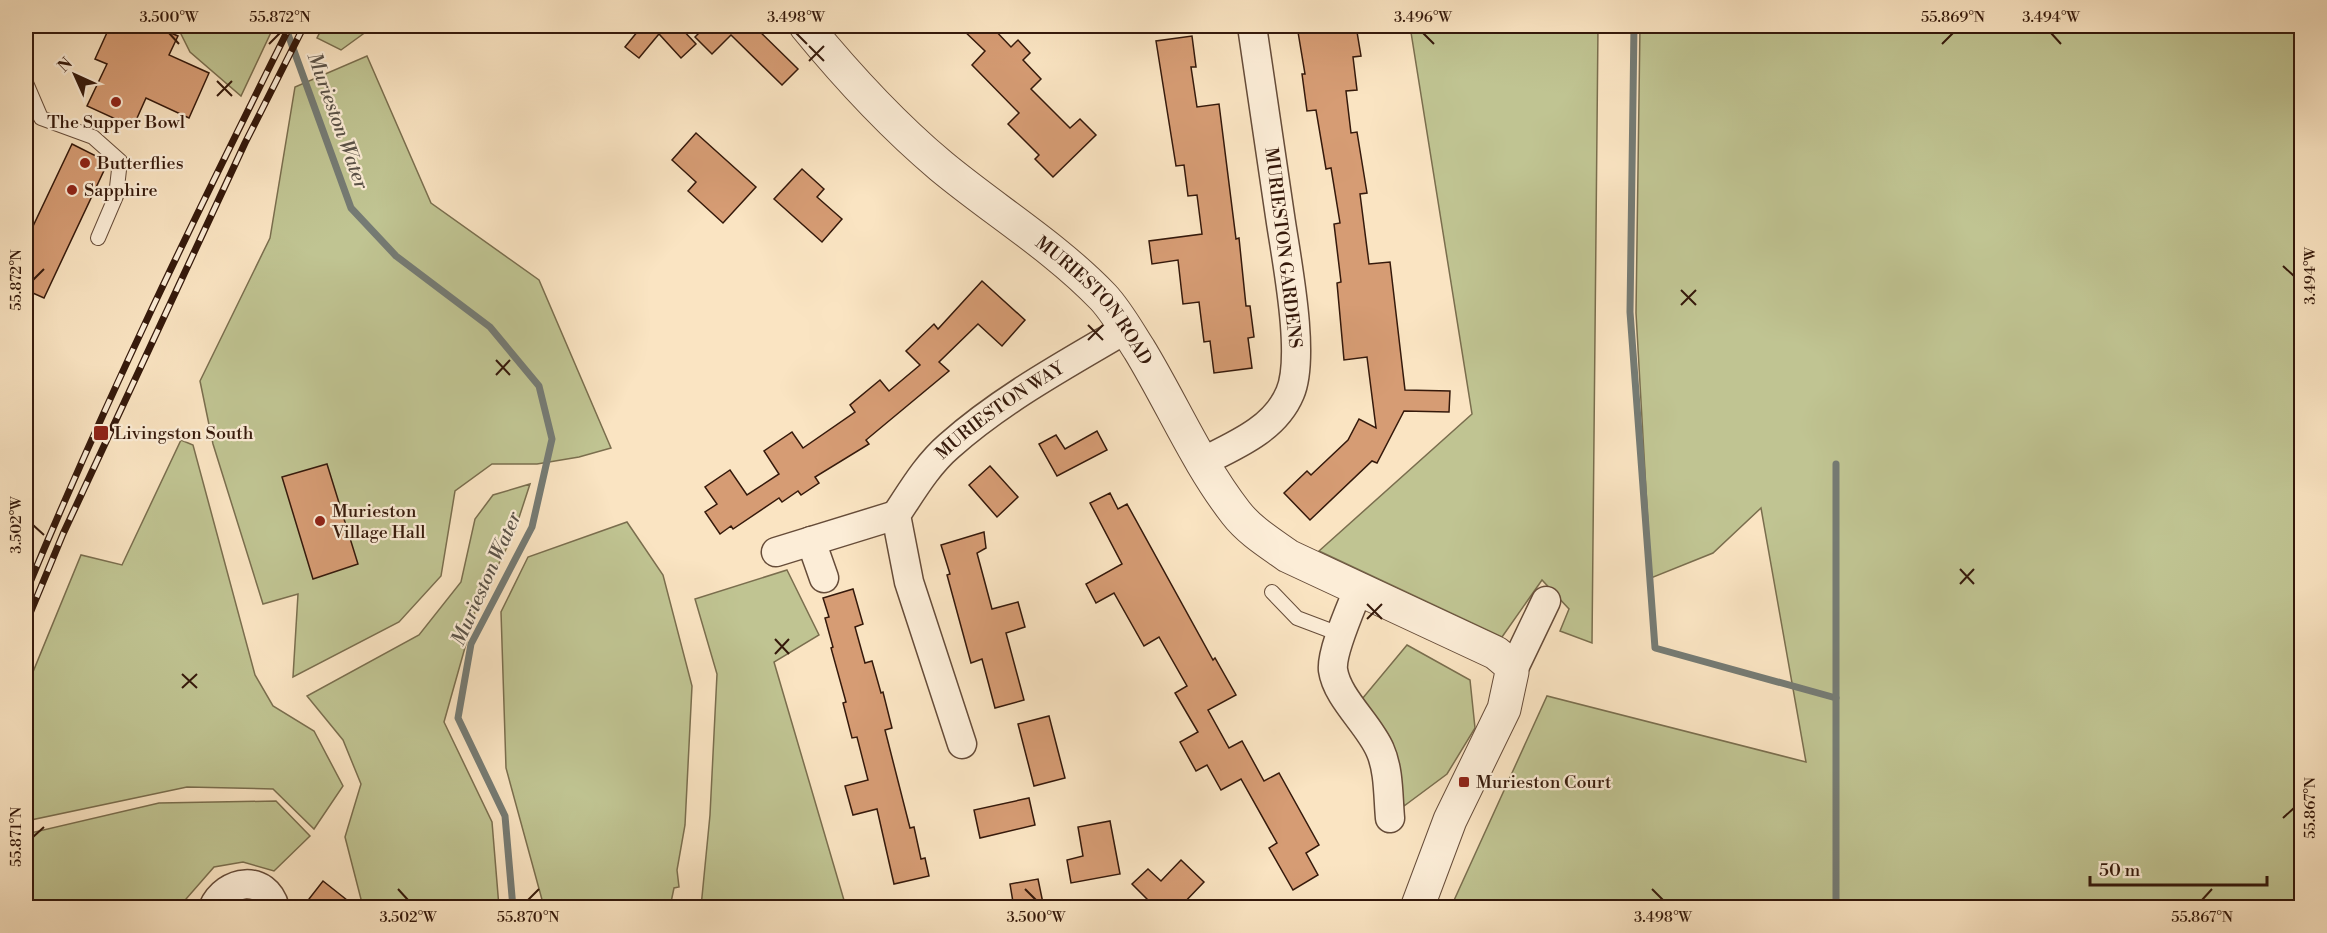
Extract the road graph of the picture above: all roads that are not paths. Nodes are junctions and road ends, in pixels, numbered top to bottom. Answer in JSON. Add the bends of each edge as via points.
{"nodes":[{"id":1,"x":806,"y":26,"type":"edge"},
{"id":2,"x":1252,"y":26,"type":"edge"},
{"id":3,"x":26,"y":83,"type":"edge"},
{"id":4,"x":98,"y":238,"type":"dead end"},
{"id":5,"x":1126,"y":329,"type":"junction"},
{"id":6,"x":1202,"y":462,"type":"junction"},
{"id":7,"x":896,"y":515,"type":"junction"},
{"id":8,"x":811,"y":541,"type":"junction"},
{"id":9,"x":776,"y":552,"type":"dead end"},
{"id":10,"x":824,"y":578,"type":"dead end"},
{"id":11,"x":1358,"y":590,"type":"junction"},
{"id":12,"x":1272,"y":592,"type":"dead end"},
{"id":13,"x":1546,"y":601,"type":"dead end"},
{"id":14,"x":1342,"y":635,"type":"junction"},
{"id":15,"x":1512,"y":672,"type":"junction"},
{"id":16,"x":962,"y":744,"type":"dead end"},
{"id":17,"x":1390,"y":818,"type":"dead end"},
{"id":18,"x":213,"y":908,"type":"edge"},
{"id":19,"x":275,"y":908,"type":"edge"},
{"id":20,"x":1417,"y":908,"type":"edge"}],
"edges":[{"from":1,"to":5,"type":"street","name":"MURIESTON ROAD","via":[[841,70],[888,118],[939,165],[1074,269],[1104,299]]},
{"from":2,"to":6,"type":"street","name":"MURIESTON GARDENS","via":[[1290,284],[1297,364],[1290,392],[1275,418],[1245,440]]},
{"from":3,"to":4,"type":"lane","via":[[41,118],[93,137],[120,161],[116,196]]},
{"from":5,"to":6,"type":"street","name":"MURIESTON ROAD"},
{"from":5,"to":7,"type":"street","name":"MURIESTON WAY","via":[[1017,394],[948,447],[922,475]]},
{"from":6,"to":11,"type":"street","name":"MURIESTON ROAD","via":[[1237,513],[1258,535],[1288,556]]},
{"from":7,"to":8,"type":"street"},
{"from":7,"to":16,"type":"street","via":[[909,582]]},
{"from":8,"to":9,"type":"street"},
{"from":8,"to":10,"type":"street"},
{"from":11,"to":14,"type":"street"},
{"from":11,"to":15,"type":"street","name":"MURIESTON ROAD","via":[[1496,653]]},
{"from":12,"to":14,"type":"lane","via":[[1297,618]]},
{"from":13,"to":15,"type":"street"},
{"from":14,"to":17,"type":"street","via":[[1333,670],[1379,748],[1385,765]]},
{"from":15,"to":20,"type":"street","via":[[1504,710],[1450,820]]},
{"from":18,"to":19,"type":"street","via":[[225,890],[248,884],[264,891]]}]}
